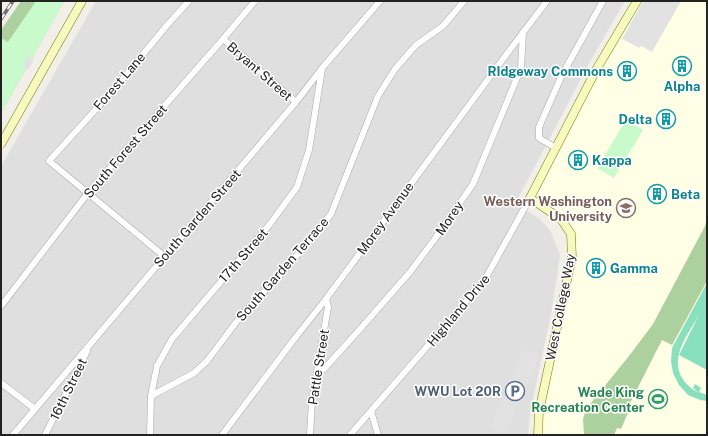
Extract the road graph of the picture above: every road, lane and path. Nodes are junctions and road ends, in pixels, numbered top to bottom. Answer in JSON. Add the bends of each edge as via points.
{"nodes":[{"id":1,"x":82,"y":1,"type":"edge"},
{"id":2,"x":189,"y":1,"type":"edge"},
{"id":3,"x":255,"y":1,"type":"edge"},
{"id":4,"x":380,"y":1,"type":"edge"},
{"id":5,"x":464,"y":1,"type":"edge"},
{"id":6,"x":548,"y":1,"type":"edge"},
{"id":7,"x":603,"y":1,"type":"edge"},
{"id":8,"x":637,"y":1,"type":"edge"},
{"id":9,"x":524,"y":32,"type":"junction"},
{"id":10,"x":223,"y":39,"type":"junction"},
{"id":11,"x":323,"y":67,"type":"junction"},
{"id":12,"x":296,"y":102,"type":"junction"},
{"id":13,"x":1,"y":144,"type":"edge"},
{"id":14,"x":556,"y":148,"type":"junction"},
{"id":15,"x":88,"y":193,"type":"junction"},
{"id":16,"x":530,"y":198,"type":"junction"},
{"id":17,"x":164,"y":256,"type":"junction"},
{"id":18,"x":326,"y":299,"type":"junction"},
{"id":19,"x":1,"y":306,"type":"edge"},
{"id":20,"x":92,"y":342,"type":"junction"},
{"id":21,"x":318,"y":372,"type":"junction"},
{"id":22,"x":1,"y":383,"type":"edge"},
{"id":23,"x":151,"y":396,"type":"junction"},
{"id":24,"x":35,"y":409,"type":"junction"},
{"id":25,"x":371,"y":411,"type":"junction"},
{"id":26,"x":13,"y":435,"type":"edge"},
{"id":27,"x":45,"y":435,"type":"edge"},
{"id":28,"x":150,"y":435,"type":"edge"},
{"id":29,"x":222,"y":435,"type":"edge"},
{"id":30,"x":310,"y":435,"type":"edge"},
{"id":31,"x":350,"y":435,"type":"edge"},
{"id":32,"x":378,"y":435,"type":"edge"},
{"id":33,"x":538,"y":435,"type":"edge"}],
"edges":[{"from":1,"to":13,"type":"street"},
{"from":2,"to":15,"type":"street","name":"Forest Lane","via":[[49,161]]},
{"from":3,"to":10,"type":"street","name":"South Forest Street"},
{"from":4,"to":11,"type":"street","name":"South Garden Street"},
{"from":5,"to":23,"type":"street","name":"South Garden Terrace","via":[[443,26],[416,45],[395,69],[378,96],[331,214],[289,265],[240,317],[208,361],[194,373]]},
{"from":6,"to":9,"type":"street","name":"Morey Avenue"},
{"from":7,"to":14,"type":"street","via":[[562,75],[540,127],[539,138]]},
{"from":8,"to":14,"type":"street","name":"Highland Drive","via":[[596,70]]},
{"from":9,"to":18,"type":"street","name":"Morey Avenue"},
{"from":9,"to":21,"type":"street","name":"Morey","via":[[521,68],[473,184],[410,272],[362,328],[324,369]]},
{"from":10,"to":12,"type":"street","name":"Bryant Street"},
{"from":10,"to":15,"type":"street","name":"South Forest Street"},
{"from":11,"to":12,"type":"street","name":"South Garden Street"},
{"from":11,"to":23,"type":"street","name":"17th Street","via":[[309,150],[297,187],[270,224],[172,339],[157,366]]},
{"from":12,"to":17,"type":"street","name":"South Garden Street"},
{"from":14,"to":16,"type":"street","name":"Highland Drive"},
{"from":15,"to":17,"type":"street"},
{"from":15,"to":19,"type":"street","name":"South Forest Street"},
{"from":16,"to":25,"type":"street","name":"Highland Drive","via":[[484,281]]},
{"from":16,"to":33,"type":"street","name":"West College Way","via":[[561,219],[571,234],[572,257],[539,412]]},
{"from":17,"to":20,"type":"street","name":"South Garden Street"},
{"from":18,"to":21,"type":"street","name":"Pattle Street","via":[[328,307]]},
{"from":18,"to":29,"type":"street","name":"Morey Avenue"},
{"from":20,"to":24,"type":"street","name":"South Garden Street"},
{"from":20,"to":27,"type":"street","name":"16th Street"},
{"from":21,"to":30,"type":"street","name":"Pattle Street","via":[[312,401]]},
{"from":22,"to":24,"type":"street"},
{"from":23,"to":28,"type":"street","name":"17th Street"},
{"from":24,"to":26,"type":"street","name":"South Garden Street"},
{"from":25,"to":31,"type":"street","name":"Highland Drive"},
{"from":25,"to":32,"type":"street"}]}
